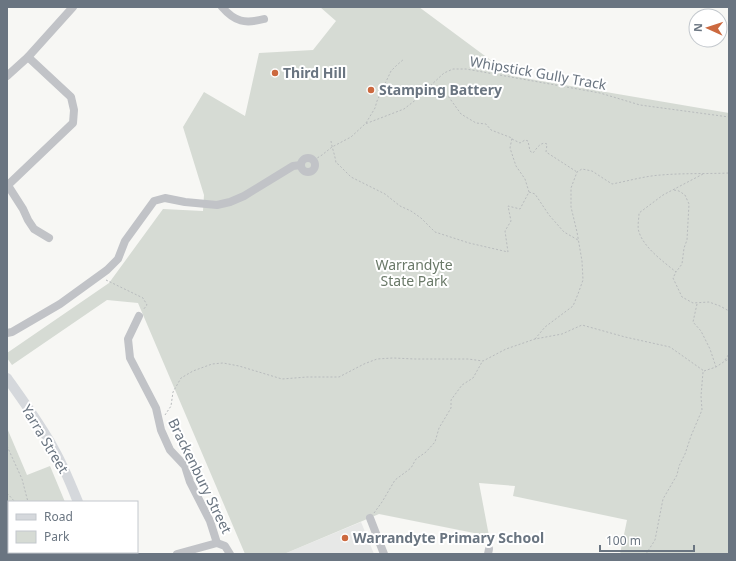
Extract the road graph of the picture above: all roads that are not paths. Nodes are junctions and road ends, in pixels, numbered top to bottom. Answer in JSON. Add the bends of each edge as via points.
{"nodes":[{"id":1,"x":73,"y":7,"type":"edge"},
{"id":2,"x":222,"y":7,"type":"edge"},
{"id":3,"x":264,"y":19,"type":"dead end"},
{"id":4,"x":28,"y":56,"type":"junction"},
{"id":5,"x":7,"y":76,"type":"edge"},
{"id":6,"x":314,"y":160,"type":"road end"},
{"id":7,"x":7,"y":185,"type":"edge"},
{"id":8,"x":48,"y":238,"type":"dead end"},
{"id":9,"x":139,"y":316,"type":"road end"},
{"id":10,"x":7,"y":333,"type":"edge"},
{"id":11,"x":7,"y":378,"type":"edge"},
{"id":12,"x":78,"y":501,"type":"edge"},
{"id":13,"x":370,"y":518,"type":"road end"},
{"id":14,"x":217,"y":543,"type":"junction"},
{"id":15,"x":178,"y":554,"type":"edge"},
{"id":16,"x":230,"y":554,"type":"edge"},
{"id":17,"x":384,"y":554,"type":"edge"}],
"edges":[{"from":1,"to":4,"type":"street"},
{"from":2,"to":3,"type":"street","via":[[236,20],[253,22]]},
{"from":4,"to":5,"type":"street"},
{"from":4,"to":7,"type":"street","via":[[71,97],[73,123]]},
{"from":6,"to":10,"type":"street","via":[[316,167],[312,171],[305,171],[301,165],[293,166],[230,202],[217,205],[165,198],[154,201],[125,241],[118,259],[107,270],[60,304]]},
{"from":7,"to":8,"type":"street","via":[[34,229]]},
{"from":9,"to":14,"type":"street","name":"Brackenbury Street","via":[[128,339],[130,358],[156,408],[170,450],[185,466]]},
{"from":11,"to":12,"type":"main road","name":"Yarra Street","via":[[39,423],[69,479]]},
{"from":13,"to":17,"type":"street"},
{"from":14,"to":15,"type":"street"},
{"from":14,"to":16,"type":"street","name":"Brackenbury Street","via":[[225,546]]}]}
